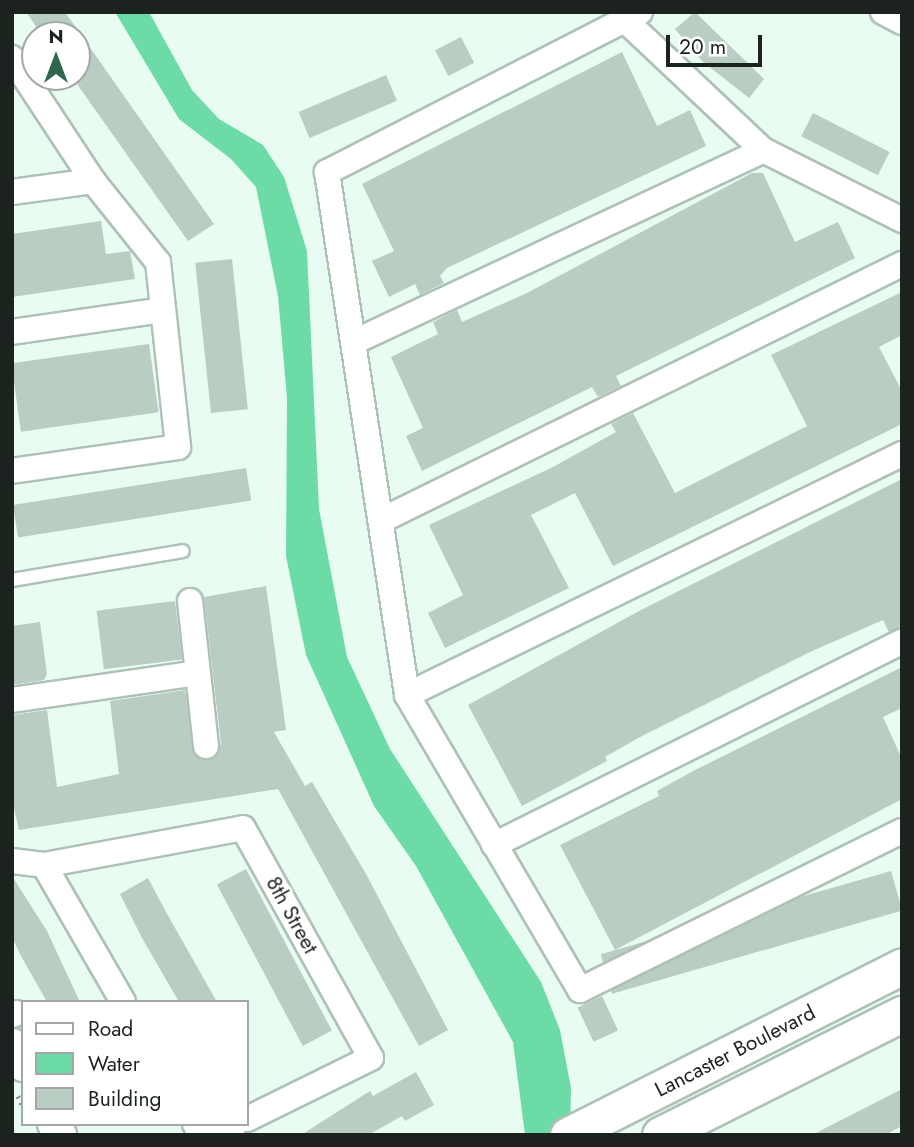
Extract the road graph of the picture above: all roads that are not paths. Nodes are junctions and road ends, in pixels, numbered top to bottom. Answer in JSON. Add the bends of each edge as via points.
{"nodes":[{"id":1,"x":883,"y":12,"type":"edge"},
{"id":2,"x":633,"y":17,"type":"edge"},
{"id":3,"x":902,"y":22,"type":"edge"},
{"id":4,"x":12,"y":58,"type":"edge"},
{"id":5,"x":764,"y":150,"type":"junction"},
{"id":6,"x":93,"y":181,"type":"junction"},
{"id":7,"x":12,"y":192,"type":"edge"},
{"id":8,"x":902,"y":220,"type":"edge"},
{"id":9,"x":902,"y":264,"type":"edge"},
{"id":10,"x":163,"y":310,"type":"junction"},
{"id":11,"x":12,"y":332,"type":"edge"},
{"id":12,"x":354,"y":342,"type":"junction"},
{"id":13,"x":902,"y":454,"type":"edge"},
{"id":14,"x":12,"y":471,"type":"edge"},
{"id":15,"x":382,"y":520,"type":"junction"},
{"id":16,"x":183,"y":551,"type":"dead end"},
{"id":17,"x":12,"y":580,"type":"edge"},
{"id":18,"x":190,"y":601,"type":"dead end"},
{"id":19,"x":902,"y":642,"type":"edge"},
{"id":20,"x":197,"y":673,"type":"junction"},
{"id":21,"x":407,"y":695,"type":"junction"},
{"id":22,"x":12,"y":700,"type":"edge"},
{"id":23,"x":206,"y":746,"type":"dead end"},
{"id":24,"x":902,"y":831,"type":"edge"},
{"id":25,"x":494,"y":845,"type":"junction"},
{"id":26,"x":12,"y":861,"type":"edge"},
{"id":27,"x":44,"y":865,"type":"junction"},
{"id":28,"x":902,"y":967,"type":"edge"},
{"id":29,"x":122,"y":1000,"type":"edge"},
{"id":30,"x":902,"y":1014,"type":"edge"},
{"id":31,"x":12,"y":1045,"type":"edge"},
{"id":32,"x":21,"y":1061,"type":"edge"},
{"id":33,"x":248,"y":1119,"type":"edge"},
{"id":34,"x":231,"y":1126,"type":"edge"},
{"id":35,"x":576,"y":1131,"type":"edge"},
{"id":36,"x":214,"y":1135,"type":"edge"},
{"id":37,"x":660,"y":1135,"type":"edge"}],
"edges":[{"from":1,"to":3,"type":"street"},
{"from":2,"to":5,"type":"street"},
{"from":2,"to":12,"type":"street","via":[[327,172]]},
{"from":4,"to":6,"type":"street"},
{"from":5,"to":8,"type":"street"},
{"from":5,"to":12,"type":"street"},
{"from":6,"to":7,"type":"street"},
{"from":6,"to":10,"type":"street","via":[[158,262]]},
{"from":9,"to":15,"type":"street"},
{"from":10,"to":11,"type":"street"},
{"from":10,"to":14,"type":"street","via":[[178,447]]},
{"from":12,"to":15,"type":"street"},
{"from":13,"to":21,"type":"street"},
{"from":15,"to":21,"type":"street"},
{"from":16,"to":17,"type":"lane"},
{"from":18,"to":20,"type":"street"},
{"from":19,"to":25,"type":"street"},
{"from":20,"to":22,"type":"street"},
{"from":20,"to":23,"type":"street"},
{"from":21,"to":25,"type":"street"},
{"from":24,"to":25,"type":"street","via":[[580,990]]},
{"from":26,"to":27,"type":"street","name":"8th Street"},
{"from":27,"to":29,"type":"street"},
{"from":27,"to":33,"type":"street","name":"8th Street","via":[[243,828],[371,1058]]},
{"from":28,"to":35,"type":"main road","name":"Lancaster Boulevard"},
{"from":30,"to":37,"type":"main road","name":"Lancaster Boulevard"},
{"from":31,"to":32,"type":"street"},
{"from":34,"to":36,"type":"street"}]}
